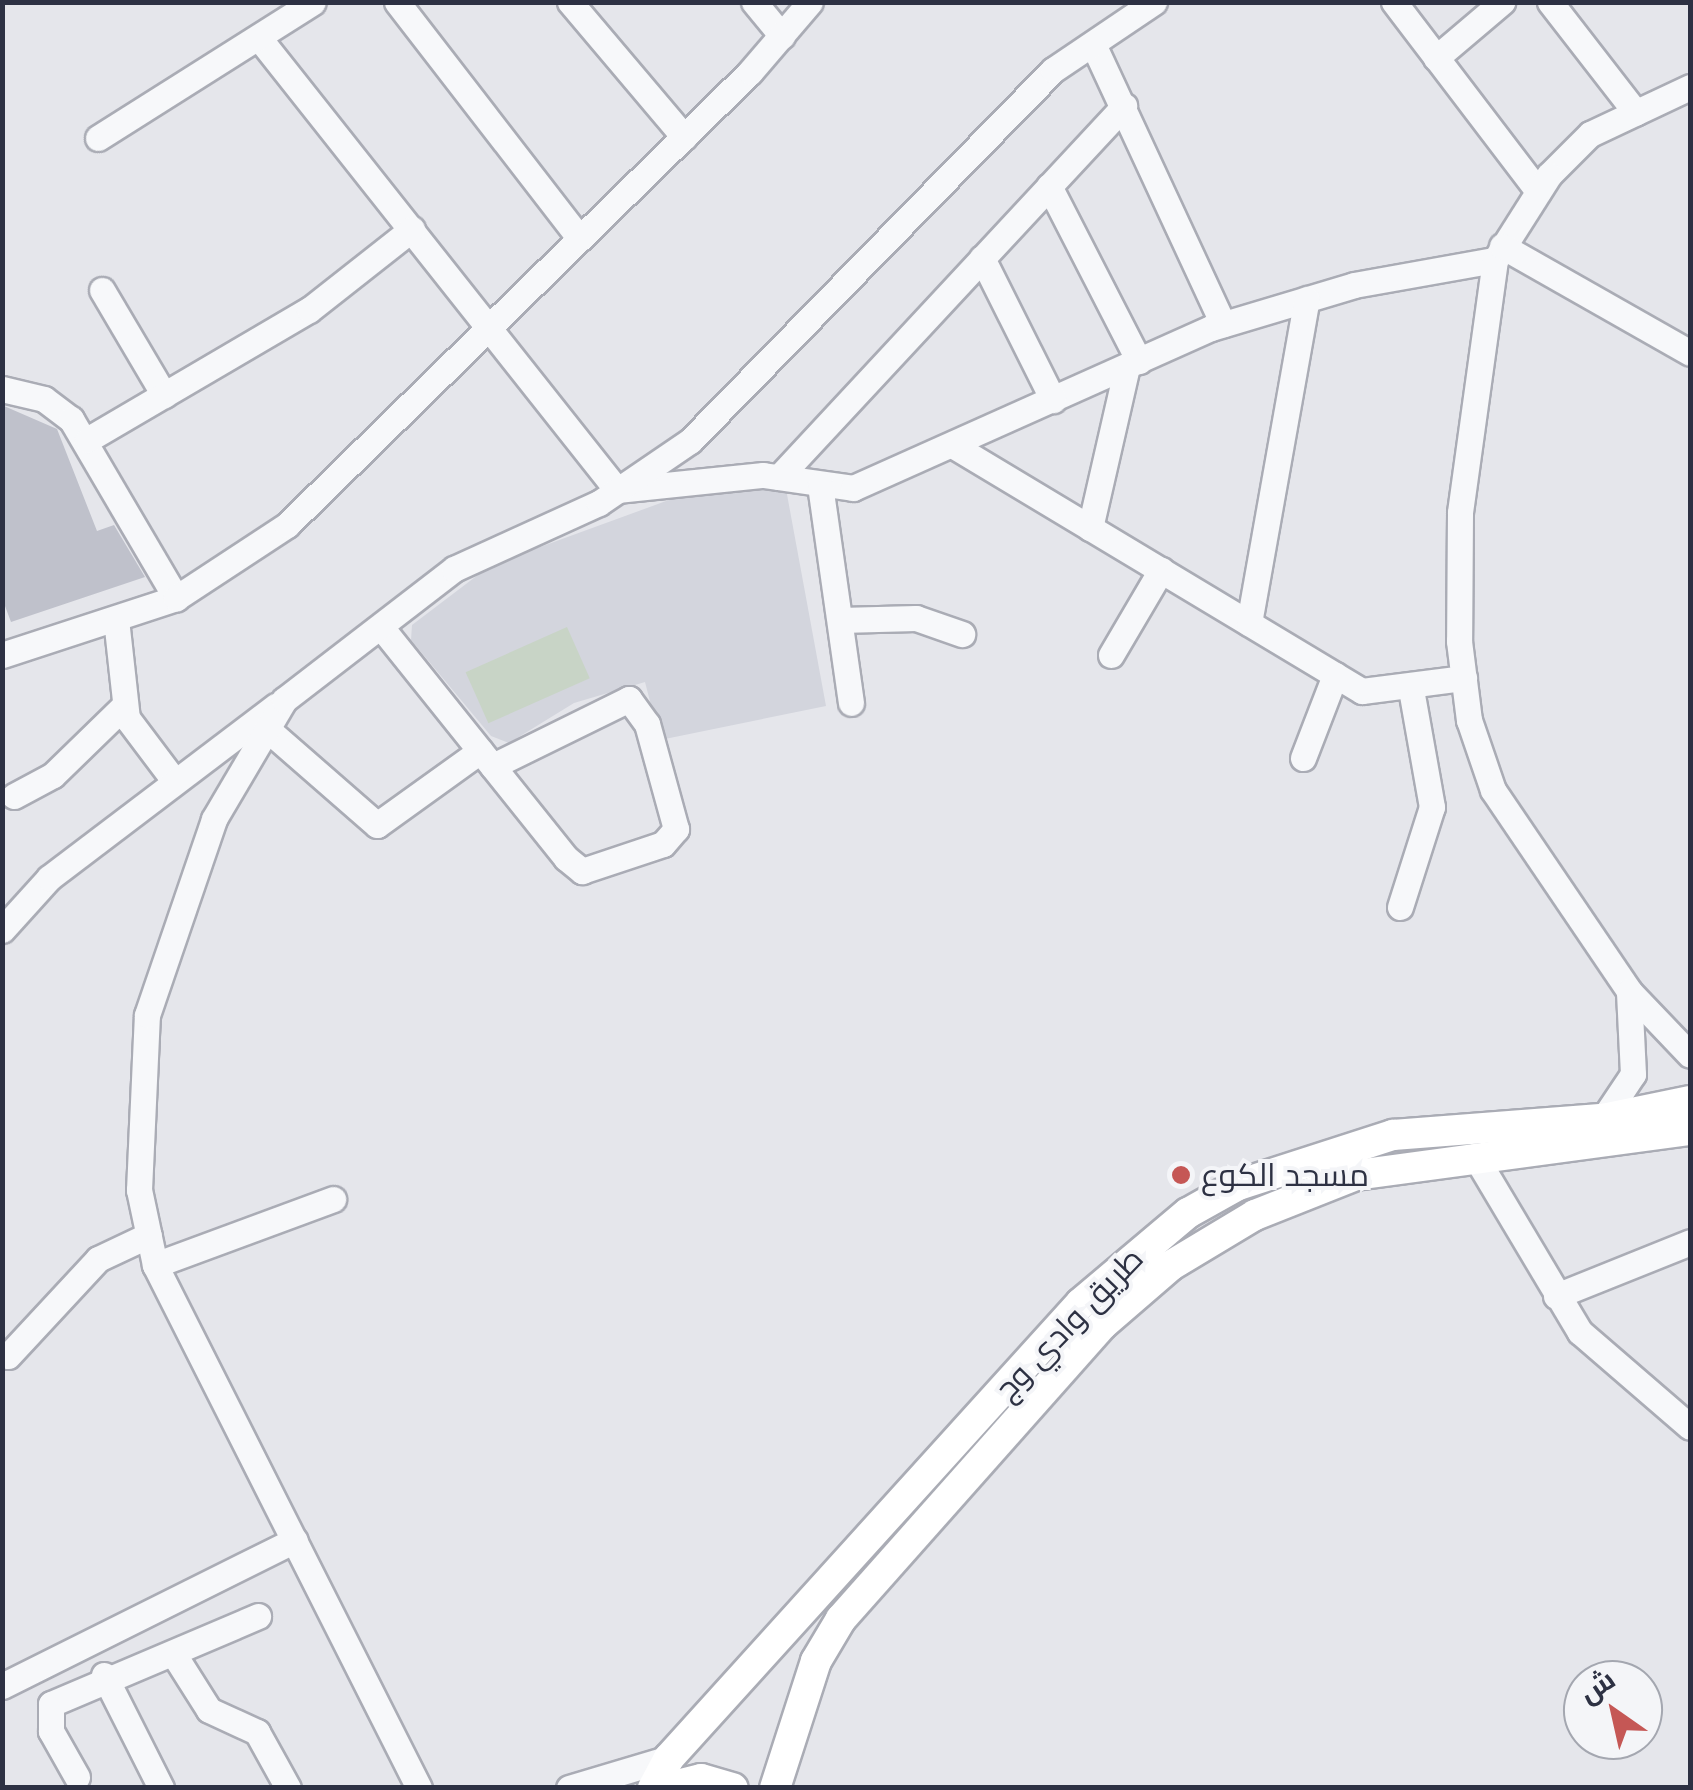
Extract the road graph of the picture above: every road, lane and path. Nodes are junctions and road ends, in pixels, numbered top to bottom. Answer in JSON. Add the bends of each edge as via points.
{"nodes":[{"id":1,"x":313,"y":2,"type":"edge"},
{"id":2,"x":397,"y":2,"type":"edge"},
{"id":3,"x":570,"y":2,"type":"edge"},
{"id":4,"x":754,"y":2,"type":"edge"},
{"id":5,"x":810,"y":2,"type":"edge"},
{"id":6,"x":1154,"y":2,"type":"edge"},
{"id":7,"x":1394,"y":2,"type":"edge"},
{"id":8,"x":1550,"y":2,"type":"edge"},
{"id":9,"x":1490,"y":6,"type":"edge"},
{"id":10,"x":782,"y":36,"type":"junction"},
{"id":11,"x":258,"y":38,"type":"junction"},
{"id":12,"x":1092,"y":44,"type":"junction"},
{"id":13,"x":1436,"y":58,"type":"junction"},
{"id":14,"x":1690,"y":87,"type":"edge"},
{"id":15,"x":1124,"y":106,"type":"junction"},
{"id":16,"x":1636,"y":113,"type":"junction"},
{"id":17,"x":98,"y":138,"type":"dead end"},
{"id":18,"x":684,"y":138,"type":"junction"},
{"id":19,"x":1049,"y":186,"type":"junction"},
{"id":20,"x":1538,"y":190,"type":"junction"},
{"id":21,"x":412,"y":230,"type":"junction"},
{"id":22,"x":580,"y":240,"type":"junction"},
{"id":23,"x":1499,"y":253,"type":"junction"},
{"id":24,"x":982,"y":258,"type":"junction"},
{"id":25,"x":102,"y":290,"type":"dead end"},
{"id":26,"x":1308,"y":299,"type":"junction"},
{"id":27,"x":1223,"y":324,"type":"junction"},
{"id":28,"x":490,"y":329,"type":"junction"},
{"id":29,"x":1690,"y":354,"type":"edge"},
{"id":30,"x":1133,"y":364,"type":"junction"},
{"id":31,"x":2,"y":389,"type":"edge"},
{"id":32,"x":164,"y":395,"type":"junction"},
{"id":33,"x":1053,"y":400,"type":"junction"},
{"id":34,"x":87,"y":440,"type":"junction"},
{"id":35,"x":954,"y":446,"type":"junction"},
{"id":36,"x":779,"y":477,"type":"junction"},
{"id":37,"x":820,"y":486,"type":"junction"},
{"id":38,"x":617,"y":490,"type":"junction"},
{"id":39,"x":1090,"y":528,"type":"junction"},
{"id":40,"x":1161,"y":570,"type":"junction"},
{"id":41,"x":176,"y":598,"type":"junction"},
{"id":42,"x":116,"y":618,"type":"junction"},
{"id":43,"x":840,"y":620,"type":"junction"},
{"id":44,"x":1249,"y":623,"type":"junction"},
{"id":45,"x":380,"y":627,"type":"junction"},
{"id":46,"x":962,"y":634,"type":"dead end"},
{"id":47,"x":2,"y":655,"type":"edge"},
{"id":48,"x":1111,"y":655,"type":"dead end"},
{"id":49,"x":1336,"y":675,"type":"junction"},
{"id":50,"x":1464,"y":678,"type":"junction"},
{"id":51,"x":1411,"y":689,"type":"junction"},
{"id":52,"x":284,"y":700,"type":"junction"},
{"id":53,"x":852,"y":704,"type":"dead end"},
{"id":54,"x":126,"y":705,"type":"junction"},
{"id":55,"x":267,"y":729,"type":"junction"},
{"id":56,"x":1303,"y":758,"type":"dead end"},
{"id":57,"x":486,"y":759,"type":"junction"},
{"id":58,"x":172,"y":778,"type":"junction"},
{"id":59,"x":14,"y":796,"type":"dead end"},
{"id":60,"x":1400,"y":907,"type":"dead end"},
{"id":61,"x":2,"y":930,"type":"edge"},
{"id":62,"x":1628,"y":991,"type":"junction"},
{"id":63,"x":1690,"y":1055,"type":"edge"},
{"id":64,"x":1690,"y":1102,"type":"edge"},
{"id":65,"x":1603,"y":1119,"type":"junction"},
{"id":66,"x":1690,"y":1130,"type":"edge"},
{"id":67,"x":1475,"y":1156,"type":"junction"},
{"id":68,"x":333,"y":1198,"type":"dead end"},
{"id":69,"x":148,"y":1235,"type":"junction"},
{"id":70,"x":1690,"y":1242,"type":"edge"},
{"id":71,"x":155,"y":1266,"type":"junction"},
{"id":72,"x":1556,"y":1296,"type":"junction"},
{"id":73,"x":8,"y":1356,"type":"dead end"},
{"id":74,"x":1690,"y":1427,"type":"edge"},
{"id":75,"x":295,"y":1540,"type":"junction"},
{"id":76,"x":258,"y":1616,"type":"dead end"},
{"id":77,"x":173,"y":1653,"type":"junction"},
{"id":78,"x":104,"y":1675,"type":"junction"},
{"id":79,"x":2,"y":1686,"type":"edge"},
{"id":80,"x":667,"y":1773,"type":"edge"},
{"id":81,"x":78,"y":1777,"type":"dead end"},
{"id":82,"x":161,"y":1788,"type":"edge"},
{"id":83,"x":288,"y":1788,"type":"edge"},
{"id":84,"x":419,"y":1788,"type":"edge"},
{"id":85,"x":569,"y":1788,"type":"edge"},
{"id":86,"x":653,"y":1788,"type":"edge"},
{"id":87,"x":732,"y":1788,"type":"edge"},
{"id":88,"x":775,"y":1788,"type":"edge"}],
"edges":[{"from":1,"to":11,"type":"street"},
{"from":2,"to":22,"type":"street"},
{"from":3,"to":18,"type":"street"},
{"from":4,"to":10,"type":"street"},
{"from":5,"to":10,"type":"street"},
{"from":6,"to":12,"type":"street"},
{"from":7,"to":13,"type":"street"},
{"from":8,"to":16,"type":"street"},
{"from":9,"to":13,"type":"street"},
{"from":10,"to":18,"type":"street"},
{"from":11,"to":17,"type":"street"},
{"from":11,"to":21,"type":"street"},
{"from":12,"to":15,"type":"street"},
{"from":12,"to":38,"type":"street","via":[[909,209],[690,441]]},
{"from":13,"to":20,"type":"street"},
{"from":14,"to":16,"type":"street"},
{"from":15,"to":19,"type":"street"},
{"from":15,"to":27,"type":"street"},
{"from":16,"to":20,"type":"street","via":[[1590,134]]},
{"from":18,"to":22,"type":"street"},
{"from":19,"to":24,"type":"street"},
{"from":19,"to":30,"type":"street"},
{"from":20,"to":23,"type":"street"},
{"from":21,"to":28,"type":"street"},
{"from":21,"to":32,"type":"street","via":[[309,310]]},
{"from":22,"to":28,"type":"street"},
{"from":23,"to":26,"type":"street"},
{"from":23,"to":29,"type":"street"},
{"from":23,"to":50,"type":"street","via":[[1460,513]]},
{"from":24,"to":33,"type":"street"},
{"from":24,"to":36,"type":"street"},
{"from":25,"to":32,"type":"street"},
{"from":26,"to":27,"type":"street"},
{"from":26,"to":44,"type":"street"},
{"from":27,"to":30,"type":"street"},
{"from":28,"to":38,"type":"street"},
{"from":28,"to":41,"type":"street","via":[[287,525]]},
{"from":30,"to":33,"type":"street"},
{"from":30,"to":39,"type":"street"},
{"from":31,"to":34,"type":"street","via":[[44,399]]},
{"from":32,"to":34,"type":"street"},
{"from":33,"to":35,"type":"street"},
{"from":34,"to":41,"type":"street"},
{"from":35,"to":37,"type":"street","via":[[853,488]]},
{"from":35,"to":39,"type":"street"},
{"from":36,"to":37,"type":"street"},
{"from":36,"to":38,"type":"street"},
{"from":37,"to":43,"type":"street"},
{"from":38,"to":45,"type":"street","via":[[454,569]]},
{"from":39,"to":40,"type":"street"},
{"from":40,"to":44,"type":"street"},
{"from":40,"to":48,"type":"street"},
{"from":41,"to":42,"type":"street"},
{"from":42,"to":47,"type":"street"},
{"from":42,"to":54,"type":"street"},
{"from":43,"to":46,"type":"street","via":[[916,618]]},
{"from":43,"to":53,"type":"street"},
{"from":44,"to":49,"type":"street"},
{"from":45,"to":52,"type":"street"},
{"from":45,"to":57,"type":"street"},
{"from":49,"to":51,"type":"street","via":[[1362,691]]},
{"from":49,"to":56,"type":"street"},
{"from":50,"to":51,"type":"street"},
{"from":50,"to":62,"type":"street","via":[[1493,790]]},
{"from":51,"to":60,"type":"street","via":[[1432,806]]},
{"from":52,"to":55,"type":"street"},
{"from":52,"to":58,"type":"street"},
{"from":54,"to":58,"type":"street"},
{"from":54,"to":59,"type":"street","via":[[53,776]]},
{"from":55,"to":57,"type":"street","via":[[377,825]]},
{"from":55,"to":69,"type":"street","via":[[214,819],[147,1015],[139,1190]]},
{"from":57,"to":57,"type":"street","via":[[582,872],[663,844],[676,829],[647,724],[629,699]]},
{"from":58,"to":61,"type":"street","via":[[48,878]]},
{"from":62,"to":63,"type":"street"},
{"from":62,"to":65,"type":"street","via":[[1632,1074]]},
{"from":64,"to":65,"type":"main road","name":"طريق وادي وج"},
{"from":65,"to":80,"type":"main road","name":"طريق وادي وج","via":[[1343,1147],[1238,1185],[1152,1238],[1081,1303]]},
{"from":66,"to":67,"type":"main road","name":"طريق وادي وج"},
{"from":67,"to":72,"type":"street"},
{"from":67,"to":88,"type":"main road","name":"طريق وادي وج","via":[[1356,1175],[1256,1214],[1170,1266],[1102,1325],[841,1619],[816,1661]]},
{"from":68,"to":71,"type":"street"},
{"from":69,"to":71,"type":"street"},
{"from":69,"to":73,"type":"street","via":[[98,1259]]},
{"from":70,"to":72,"type":"street"},
{"from":71,"to":75,"type":"street"},
{"from":72,"to":74,"type":"street","via":[[1580,1332]]},
{"from":75,"to":79,"type":"street"},
{"from":75,"to":84,"type":"street"},
{"from":76,"to":77,"type":"street"},
{"from":77,"to":78,"type":"street"},
{"from":77,"to":83,"type":"street","via":[[209,1710],[257,1732]]},
{"from":78,"to":81,"type":"street","via":[[63,1694],[47,1719]]},
{"from":78,"to":82,"type":"street"},
{"from":80,"to":85,"type":"street"},
{"from":80,"to":86,"type":"main road","name":"طريق وادي وج"},
{"from":80,"to":87,"type":"main road"}]}
